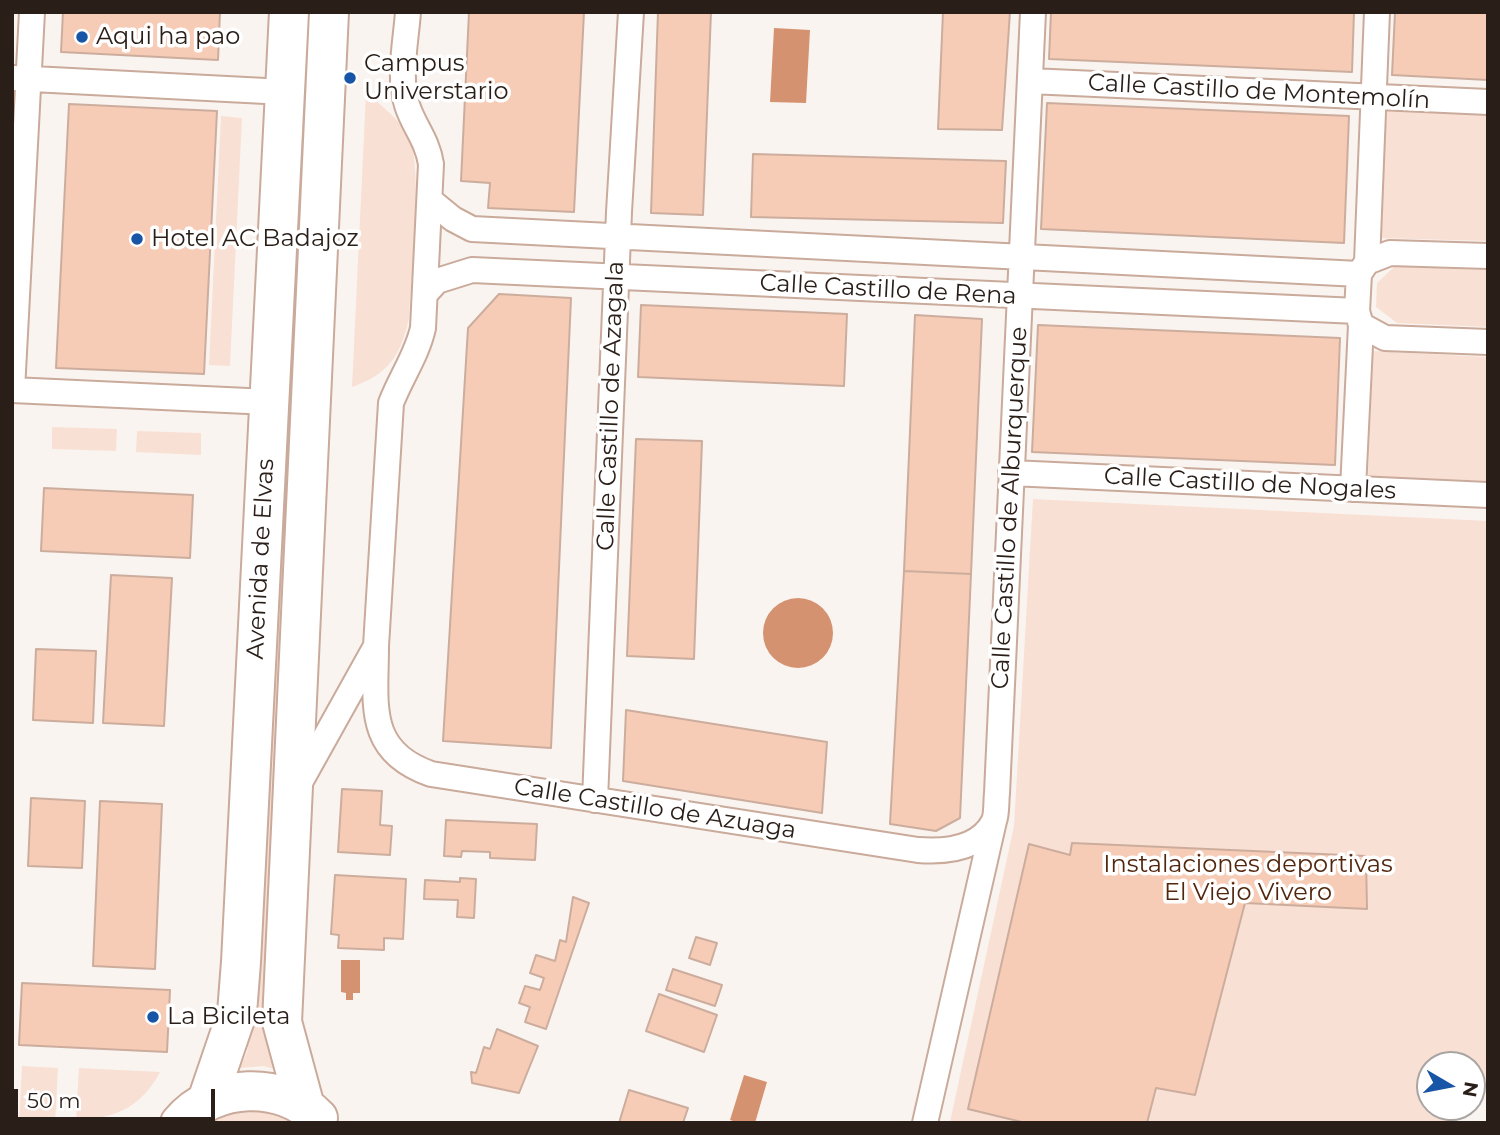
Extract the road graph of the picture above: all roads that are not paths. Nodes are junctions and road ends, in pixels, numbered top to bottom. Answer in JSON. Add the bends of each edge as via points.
{"nodes":[{"id":1,"x":32,"y":12,"type":"edge"},
{"id":2,"x":289,"y":12,"type":"edge"},
{"id":3,"x":330,"y":12,"type":"edge"},
{"id":4,"x":408,"y":12,"type":"edge"},
{"id":5,"x":631,"y":12,"type":"edge"},
{"id":6,"x":1033,"y":12,"type":"edge"},
{"id":7,"x":1377,"y":12,"type":"edge"},
{"id":8,"x":20,"y":78,"type":"edge"},
{"id":9,"x":1030,"y":81,"type":"junction"},
{"id":10,"x":285,"y":92,"type":"junction"},
{"id":11,"x":1374,"y":97,"type":"junction"},
{"id":12,"x":1488,"y":102,"type":"edge"},
{"id":13,"x":431,"y":201,"type":"junction"},
{"id":14,"x":618,"y":236,"type":"junction"},
{"id":15,"x":1488,"y":256,"type":"edge"},
{"id":16,"x":1021,"y":257,"type":"junction"},
{"id":17,"x":1363,"y":268,"type":"junction"},
{"id":18,"x":616,"y":277,"type":"junction"},
{"id":19,"x":426,"y":293,"type":"junction"},
{"id":20,"x":1019,"y":296,"type":"junction"},
{"id":21,"x":1359,"y":318,"type":"junction"},
{"id":22,"x":1488,"y":342,"type":"edge"},
{"id":23,"x":12,"y":390,"type":"edge"},
{"id":24,"x":269,"y":402,"type":"junction"},
{"id":25,"x":1011,"y":473,"type":"junction"},
{"id":26,"x":1353,"y":489,"type":"junction"},
{"id":27,"x":1488,"y":495,"type":"edge"},
{"id":28,"x":376,"y":646,"type":"junction"},
{"id":29,"x":293,"y":796,"type":"junction"},
{"id":30,"x":595,"y":800,"type":"junction"},
{"id":31,"x":994,"y":821,"type":"junction"},
{"id":32,"x":193,"y":1112,"type":"edge"},
{"id":33,"x":313,"y":1115,"type":"edge"},
{"id":34,"x":925,"y":1123,"type":"edge"}],
"edges":[{"from":1,"to":8,"type":"street"},
{"from":2,"to":10,"type":"highway","name":"Avenida de Elvas"},
{"from":3,"to":29,"type":"highway","name":"Avenida de Elvas"},
{"from":4,"to":13,"type":"street","name":"Avenida de Elvas","via":[[406,103],[429,147]]},
{"from":5,"to":14,"type":"street","name":"Calle Castillo de Azagala"},
{"from":6,"to":9,"type":"street","name":"Calle Castillo de Alburquerque"},
{"from":7,"to":11,"type":"street"},
{"from":8,"to":10,"type":"street"},
{"from":8,"to":23,"type":"street"},
{"from":9,"to":11,"type":"street","name":"Calle Castillo de Montemolín"},
{"from":9,"to":16,"type":"street","name":"Calle Castillo de Alburquerque"},
{"from":10,"to":24,"type":"highway","name":"Avenida de Elvas"},
{"from":11,"to":12,"type":"street","name":"Calle Castillo de Montemolín"},
{"from":11,"to":17,"type":"street"},
{"from":13,"to":14,"type":"street","name":"Calle Castillo de Rena","via":[[472,229]]},
{"from":13,"to":19,"type":"street","name":"Avenida de Elvas"},
{"from":14,"to":16,"type":"street","name":"Calle Castillo de Rena"},
{"from":14,"to":18,"type":"street","name":"Calle Castillo de Azagala"},
{"from":15,"to":17,"type":"street","name":"Calle Castillo de Rena","via":[[1390,253]]},
{"from":16,"to":17,"type":"street","name":"Calle Castillo de Rena"},
{"from":16,"to":20,"type":"street","name":"Calle Castillo de Alburquerque"},
{"from":17,"to":21,"type":"street"},
{"from":18,"to":19,"type":"street","name":"Calle Castillo de Rena","via":[[472,271],[437,281]]},
{"from":18,"to":20,"type":"street","name":"Calle Castillo de Rena"},
{"from":18,"to":30,"type":"street","name":"Calle Castillo de Azagala"},
{"from":19,"to":28,"type":"street","name":"Avenida de Elvas","via":[[418,349],[391,403]]},
{"from":20,"to":21,"type":"street","name":"Calle Castillo de Rena"},
{"from":20,"to":25,"type":"street","name":"Calle Castillo de Alburquerque"},
{"from":21,"to":22,"type":"street","via":[[1385,338]]},
{"from":21,"to":26,"type":"street"},
{"from":23,"to":24,"type":"street"},
{"from":24,"to":32,"type":"highway","name":"Avenida de Elvas","via":[[237,1013]]},
{"from":25,"to":26,"type":"street","name":"Calle Castillo de Nogales"},
{"from":25,"to":31,"type":"street","name":"Calle Castillo de Alburquerque"},
{"from":26,"to":27,"type":"street","name":"Calle Castillo de Nogales"},
{"from":28,"to":29,"type":"street","name":"Avenida de Elvas"},
{"from":28,"to":30,"type":"street","name":"Calle Castillo de Azuaga","via":[[376,710],[386,743],[412,767],[431,774]]},
{"from":29,"to":33,"type":"highway","name":"Avenida de Elvas","via":[[282,1023]]},
{"from":30,"to":31,"type":"street","name":"Calle Castillo de Azuaga","via":[[940,852],[961,848],[980,837]]},
{"from":31,"to":34,"type":"street"},
{"from":32,"to":33,"type":"highway","via":[[239,1091],[271,1092]]}]}
